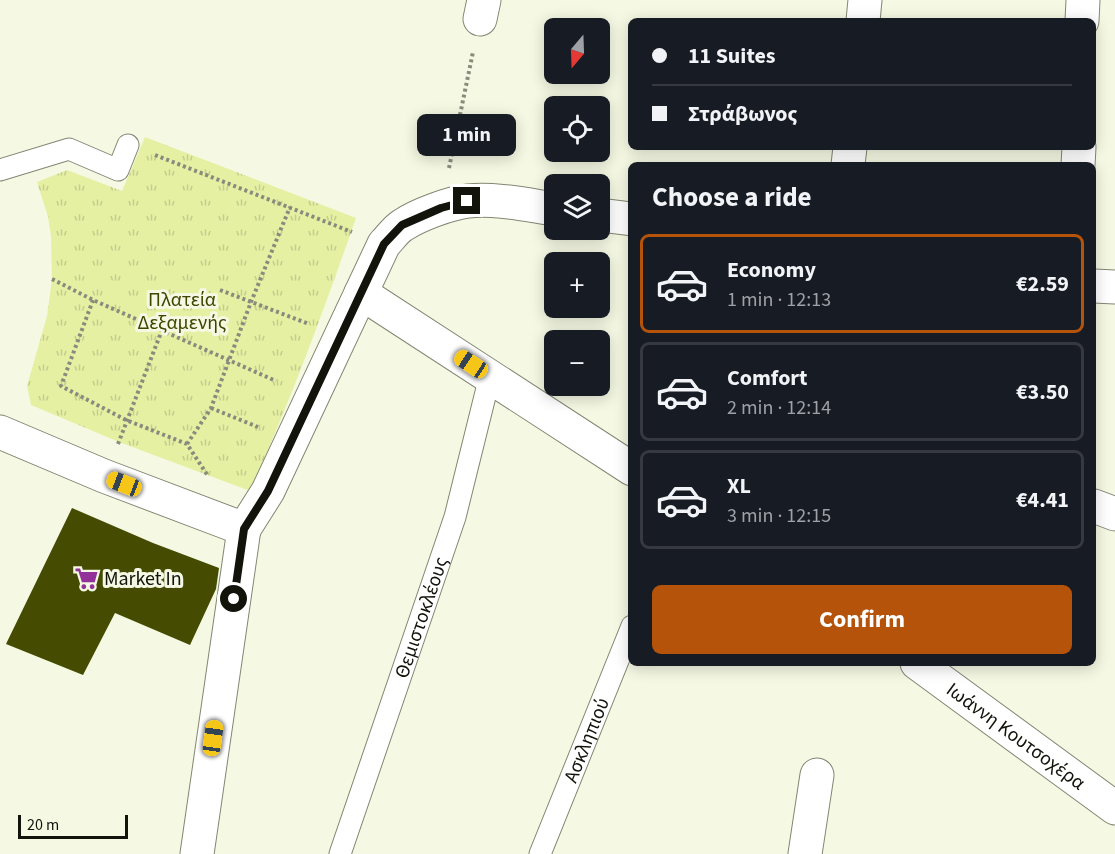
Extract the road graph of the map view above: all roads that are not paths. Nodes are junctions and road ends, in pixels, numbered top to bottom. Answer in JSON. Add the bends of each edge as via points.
{"nodes":[{"id":1,"x":865,"y":0,"type":"edge"},
{"id":2,"x":1083,"y":0,"type":"edge"},
{"id":3,"x":863,"y":18,"type":"edge"},
{"id":4,"x":1082,"y":18,"type":"edge"},
{"id":5,"x":128,"y":146,"type":"dead end"},
{"id":6,"x":0,"y":170,"type":"edge"},
{"id":7,"x":544,"y":208,"type":"edge"},
{"id":8,"x":610,"y":216,"type":"edge"},
{"id":9,"x":628,"y":218,"type":"edge"},
{"id":10,"x":1096,"y":286,"type":"edge"},
{"id":11,"x":1115,"y":287,"type":"edge"},
{"id":12,"x":361,"y":293,"type":"junction"},
{"id":13,"x":490,"y":376,"type":"junction"},
{"id":14,"x":0,"y":432,"type":"edge"},
{"id":15,"x":628,"y":466,"type":"edge"},
{"id":16,"x":1096,"y":507,"type":"edge"},
{"id":17,"x":1115,"y":514,"type":"edge"},
{"id":18,"x":244,"y":529,"type":"junction"},
{"id":19,"x":628,"y":636,"type":"edge"},
{"id":20,"x":921,"y":666,"type":"edge"},
{"id":21,"x":817,"y":775,"type":"dead end"},
{"id":22,"x":1115,"y":808,"type":"edge"},
{"id":23,"x":196,"y":854,"type":"edge"},
{"id":24,"x":340,"y":854,"type":"edge"},
{"id":25,"x":540,"y":854,"type":"edge"},
{"id":26,"x":805,"y":854,"type":"edge"}],
"edges":[{"from":1,"to":3,"type":"street"},
{"from":2,"to":4,"type":"street"},
{"from":5,"to":6,"type":"lane","via":[[118,170],[69,149]]},
{"from":7,"to":12,"type":"street","via":[[467,201],[402,225],[384,244]]},
{"from":8,"to":9,"type":"street"},
{"from":10,"to":11,"type":"street"},
{"from":12,"to":13,"type":"street"},
{"from":12,"to":18,"type":"street","via":[[268,491]]},
{"from":13,"to":15,"type":"street"},
{"from":13,"to":24,"type":"lane","name":"Θεμιστοκλέους","via":[[455,517]]},
{"from":14,"to":18,"type":"street"},
{"from":16,"to":17,"type":"street"},
{"from":18,"to":23,"type":"street"},
{"from":19,"to":25,"type":"lane","name":"Ασκληπιού"},
{"from":20,"to":22,"type":"street","name":"Ιωάννη Κουτσοχέρα"},
{"from":21,"to":26,"type":"street"}]}
